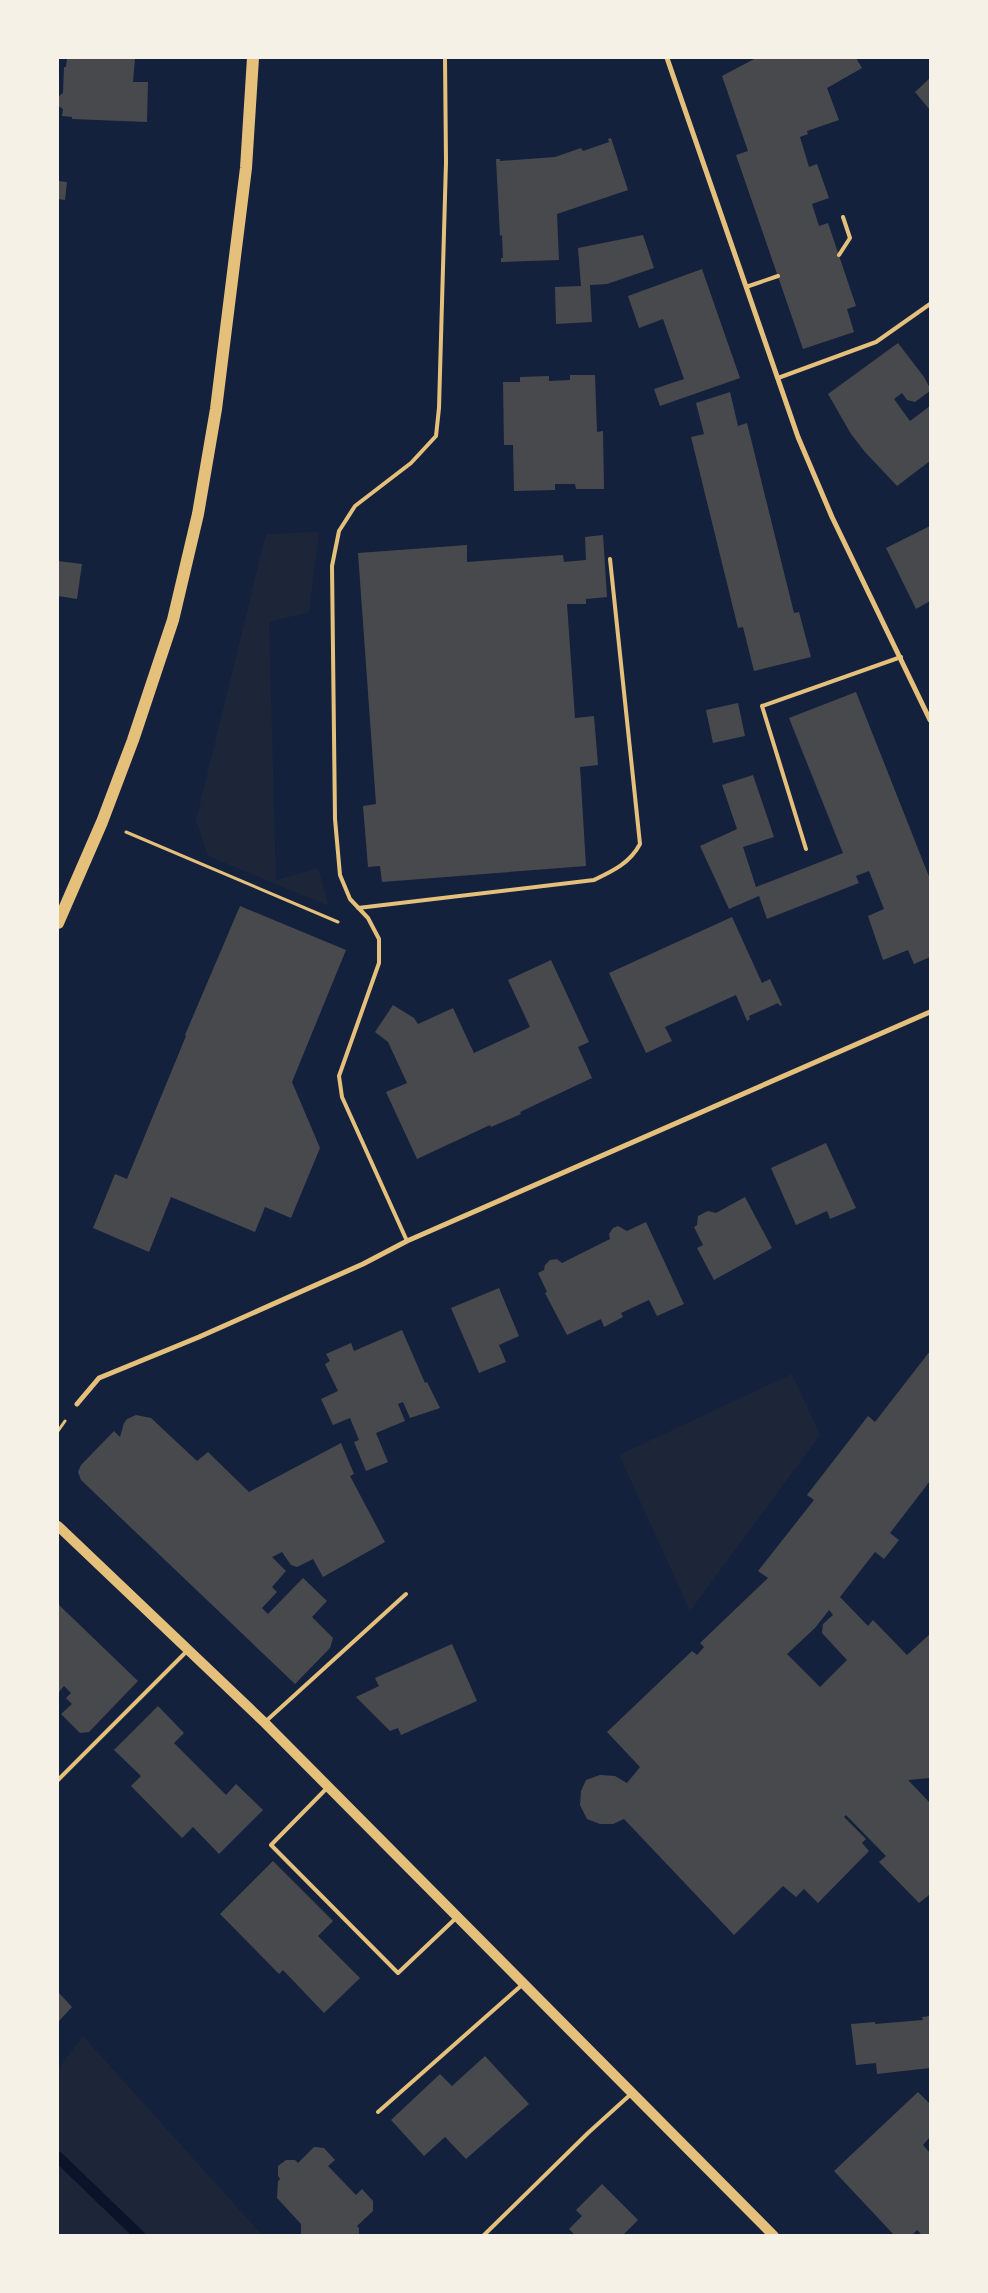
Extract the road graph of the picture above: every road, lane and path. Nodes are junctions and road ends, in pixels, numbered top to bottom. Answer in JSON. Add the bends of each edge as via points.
{"nodes":[{"id":1,"x":253,"y":58,"type":"edge"},
{"id":2,"x":445,"y":58,"type":"edge"},
{"id":3,"x":667,"y":58,"type":"edge"},
{"id":4,"x":843,"y":217,"type":"dead end"},
{"id":5,"x":839,"y":254,"type":"dead end"},
{"id":6,"x":778,"y":276,"type":"dead end"},
{"id":7,"x":746,"y":287,"type":"junction"},
{"id":8,"x":930,"y":304,"type":"edge"},
{"id":9,"x":778,"y":378,"type":"junction"},
{"id":10,"x":610,"y":559,"type":"dead end"},
{"id":11,"x":901,"y":657,"type":"junction"},
{"id":12,"x":930,"y":720,"type":"edge"},
{"id":13,"x":102,"y":822,"type":"junction"},
{"id":14,"x":806,"y":849,"type":"dead end"},
{"id":15,"x":358,"y":908,"type":"junction"},
{"id":16,"x":58,"y":923,"type":"edge"},
{"id":17,"x":379,"y":939,"type":"junction"},
{"id":18,"x":930,"y":1012,"type":"edge"},
{"id":19,"x":407,"y":1241,"type":"junction"},
{"id":20,"x":77,"y":1404,"type":"dead end"},
{"id":21,"x":58,"y":1526,"type":"edge"},
{"id":22,"x":406,"y":1594,"type":"dead end"},
{"id":23,"x":188,"y":1650,"type":"junction"},
{"id":24,"x":265,"y":1723,"type":"junction"},
{"id":25,"x":58,"y":1780,"type":"edge"},
{"id":26,"x":328,"y":1786,"type":"junction"},
{"id":27,"x":457,"y":1917,"type":"junction"},
{"id":28,"x":523,"y":1984,"type":"junction"},
{"id":29,"x":632,"y":2093,"type":"junction"},
{"id":30,"x":378,"y":2112,"type":"dead end"},
{"id":31,"x":484,"y":2236,"type":"edge"},
{"id":32,"x":774,"y":2236,"type":"edge"}],
"edges":[{"from":1,"to":13,"type":"main road","via":[[246,168],[216,409],[198,514],[173,620]]},
{"from":2,"to":15,"type":"lane","via":[[446,162],[440,408],[436,436],[411,463],[355,506],[339,531],[332,566],[335,819],[340,875],[350,899]]},
{"from":3,"to":7,"type":"street"},
{"from":4,"to":5,"type":"lane","via":[[850,238]]},
{"from":6,"to":7,"type":"lane"},
{"from":7,"to":9,"type":"street"},
{"from":8,"to":9,"type":"lane","via":[[876,342]]},
{"from":9,"to":11,"type":"street","via":[[820,491]]},
{"from":10,"to":15,"type":"lane","via":[[640,844],[634,856],[614,871],[594,880]]},
{"from":11,"to":12,"type":"street"},
{"from":11,"to":14,"type":"lane","via":[[762,706]]},
{"from":13,"to":16,"type":"main road"},
{"from":13,"to":17,"type":"path"},
{"from":15,"to":17,"type":"lane","via":[[368,918]]},
{"from":17,"to":19,"type":"lane","via":[[379,963],[338,1076],[342,1097]]},
{"from":18,"to":19,"type":"street"},
{"from":19,"to":20,"type":"street","via":[[199,1337],[99,1378]]},
{"from":21,"to":23,"type":"main road"},
{"from":22,"to":24,"type":"lane"},
{"from":23,"to":24,"type":"main road"},
{"from":23,"to":25,"type":"lane"},
{"from":24,"to":26,"type":"main road"},
{"from":26,"to":27,"type":"main road"},
{"from":26,"to":27,"type":"lane","via":[[271,1845],[398,1973]]},
{"from":27,"to":28,"type":"main road"},
{"from":28,"to":29,"type":"main road"},
{"from":28,"to":30,"type":"lane"},
{"from":29,"to":31,"type":"lane"},
{"from":29,"to":32,"type":"main road"}]}
